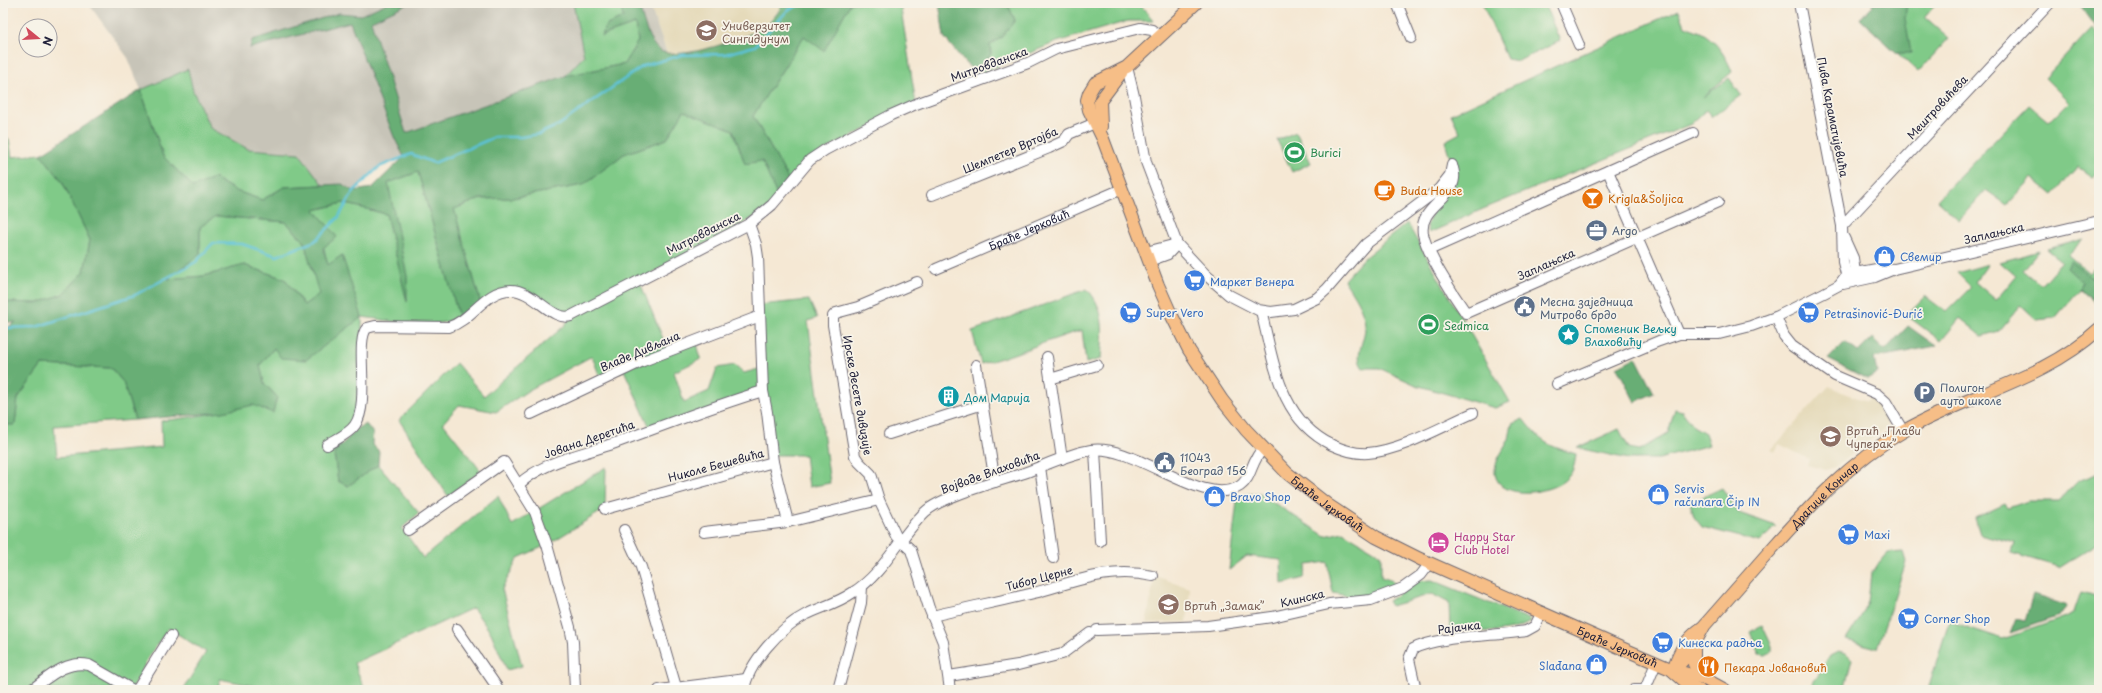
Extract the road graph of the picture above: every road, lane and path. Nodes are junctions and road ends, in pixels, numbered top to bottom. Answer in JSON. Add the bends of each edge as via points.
{"nodes":[{"id":1,"x":1196,"y":3,"type":"edge"},
{"id":2,"x":1397,"y":3,"type":"edge"},
{"id":3,"x":1562,"y":3,"type":"edge"},
{"id":4,"x":1799,"y":3,"type":"edge"},
{"id":5,"x":2050,"y":3,"type":"edge"},
{"id":6,"x":1159,"y":36,"type":"junction"},
{"id":7,"x":1411,"y":38,"type":"dead end"},
{"id":8,"x":1579,"y":44,"type":"dead end"},
{"id":9,"x":1124,"y":69,"type":"junction"},
{"id":10,"x":1095,"y":123,"type":"junction"},
{"id":11,"x":1692,"y":133,"type":"dead end"},
{"id":12,"x":1103,"y":139,"type":"junction"},
{"id":13,"x":1608,"y":171,"type":"junction"},
{"id":14,"x":1122,"y":189,"type":"junction"},
{"id":15,"x":932,"y":195,"type":"dead end"},
{"id":16,"x":1718,"y":202,"type":"dead end"},
{"id":17,"x":2099,"y":221,"type":"edge"},
{"id":18,"x":749,"y":224,"type":"junction"},
{"id":19,"x":1842,"y":231,"type":"junction"},
{"id":20,"x":1637,"y":237,"type":"junction"},
{"id":21,"x":1176,"y":244,"type":"junction"},
{"id":22,"x":1429,"y":250,"type":"junction"},
{"id":23,"x":1147,"y":256,"type":"junction"},
{"id":24,"x":936,"y":269,"type":"dead end"},
{"id":25,"x":1849,"y":280,"type":"junction"},
{"id":26,"x":917,"y":282,"type":"dead end"},
{"id":27,"x":1261,"y":311,"type":"junction"},
{"id":28,"x":760,"y":316,"type":"junction"},
{"id":29,"x":1776,"y":317,"type":"junction"},
{"id":30,"x":2099,"y":329,"type":"edge"},
{"id":31,"x":1679,"y":334,"type":"junction"},
{"id":32,"x":1047,"y":357,"type":"dead end"},
{"id":33,"x":1097,"y":364,"type":"dead end"},
{"id":34,"x":976,"y":365,"type":"dead end"},
{"id":35,"x":1050,"y":379,"type":"junction"},
{"id":36,"x":1557,"y":384,"type":"dead end"},
{"id":37,"x":763,"y":391,"type":"junction"},
{"id":38,"x":983,"y":404,"type":"junction"},
{"id":39,"x":1473,"y":413,"type":"dead end"},
{"id":40,"x":531,"y":414,"type":"dead end"},
{"id":41,"x":1903,"y":431,"type":"junction"},
{"id":42,"x":889,"y":434,"type":"dead end"},
{"id":43,"x":327,"y":445,"type":"dead end"},
{"id":44,"x":1263,"y":449,"type":"junction"},
{"id":45,"x":1095,"y":450,"type":"junction"},
{"id":46,"x":1062,"y":459,"type":"junction"},
{"id":47,"x":773,"y":462,"type":"junction"},
{"id":48,"x":1040,"y":467,"type":"junction"},
{"id":49,"x":995,"y":482,"type":"junction"},
{"id":50,"x":518,"y":485,"type":"junction"},
{"id":51,"x":880,"y":500,"type":"junction"},
{"id":52,"x":605,"y":509,"type":"dead end"},
{"id":53,"x":788,"y":522,"type":"junction"},
{"id":54,"x":408,"y":530,"type":"dead end"},
{"id":55,"x":624,"y":530,"type":"dead end"},
{"id":56,"x":704,"y":532,"type":"dead end"},
{"id":57,"x":1100,"y":541,"type":"dead end"},
{"id":58,"x":902,"y":542,"type":"junction"},
{"id":59,"x":1053,"y":558,"type":"dead end"},
{"id":60,"x":1430,"y":563,"type":"junction"},
{"id":61,"x":1153,"y":576,"type":"dead end"},
{"id":62,"x":862,"y":587,"type":"junction"},
{"id":63,"x":1542,"y":612,"type":"junction"},
{"id":64,"x":932,"y":616,"type":"junction"},
{"id":65,"x":457,"y":629,"type":"dead end"},
{"id":66,"x":171,"y":636,"type":"dead end"},
{"id":67,"x":1690,"y":644,"type":"junction"},
{"id":68,"x":1656,"y":663,"type":"junction"},
{"id":69,"x":1673,"y":670,"type":"junction"},
{"id":70,"x":949,"y":676,"type":"junction"},
{"id":71,"x":1703,"y":678,"type":"junction"},
{"id":72,"x":746,"y":679,"type":"junction"},
{"id":73,"x":676,"y":687,"type":"junction"},
{"id":74,"x":32,"y":690,"type":"edge"},
{"id":75,"x":135,"y":690,"type":"edge"},
{"id":76,"x":499,"y":690,"type":"edge"},
{"id":77,"x":575,"y":690,"type":"edge"},
{"id":78,"x":659,"y":690,"type":"edge"},
{"id":79,"x":744,"y":690,"type":"edge"},
{"id":80,"x":838,"y":690,"type":"edge"},
{"id":81,"x":950,"y":690,"type":"edge"},
{"id":82,"x":1416,"y":690,"type":"edge"},
{"id":83,"x":1634,"y":690,"type":"edge"},
{"id":84,"x":1641,"y":690,"type":"edge"},
{"id":85,"x":1645,"y":690,"type":"edge"},
{"id":86,"x":1699,"y":690,"type":"edge"},
{"id":87,"x":1725,"y":690,"type":"edge"}],
"edges":[{"from":1,"to":6,"type":"main road","name":"Браће Јерковић"},
{"from":2,"to":7,"type":"street"},
{"from":3,"to":8,"type":"street"},
{"from":4,"to":19,"type":"street","name":"Пива Караматијевића"},
{"from":5,"to":19,"type":"street","name":"Мештровићева"},
{"from":6,"to":9,"type":"main road","name":"Браће Јерковић"},
{"from":6,"to":18,"type":"street","name":"Митровданска","via":[[1149,28],[1140,28],[1056,49],[1028,63],[930,98],[891,115],[810,160],[772,205]]},
{"from":9,"to":10,"type":"main road","name":"Браће Јерковић","via":[[1095,83],[1091,88],[1087,100]]},
{"from":9,"to":12,"type":"main road","name":"Браће Јерковић","via":[[1100,101],[1099,116]]},
{"from":9,"to":21,"type":"street","via":[[1134,96],[1146,162]]},
{"from":10,"to":12,"type":"main road","name":"Браће Јерковић"},
{"from":10,"to":15,"type":"street","name":"Шемпетер Вртојба","via":[[1069,134],[1064,141],[1054,146]]},
{"from":11,"to":13,"type":"street"},
{"from":12,"to":14,"type":"main road","name":"Браће Јерковић"},
{"from":13,"to":20,"type":"street"},
{"from":13,"to":22,"type":"street"},
{"from":14,"to":23,"type":"main road","name":"Браће Јерковић"},
{"from":14,"to":24,"type":"street","name":"Браће Јерковић"},
{"from":16,"to":20,"type":"street","name":"Заплањска"},
{"from":17,"to":25,"type":"street","name":"Заплањска","via":[[1894,269],[1882,268]]},
{"from":18,"to":28,"type":"street","via":[[758,257]]},
{"from":18,"to":43,"type":"street","name":"Митровданска","via":[[568,317],[555,313],[524,292],[511,290],[496,294],[460,322],[449,327],[367,328],[363,338],[363,398],[359,416],[354,427]]},
{"from":19,"to":25,"type":"street","name":"Пива Караматијевића","via":[[1842,262]]},
{"from":20,"to":22,"type":"street","name":"Заплањска","via":[[1466,313]]},
{"from":20,"to":31,"type":"street"},
{"from":21,"to":23,"type":"street","via":[[1168,254]]},
{"from":21,"to":27,"type":"street","via":[[1229,295]]},
{"from":22,"to":27,"type":"street","via":[[1423,235],[1423,227],[1433,206],[1454,185],[1452,165],[1450,175],[1439,189],[1366,244],[1317,298],[1294,309]]},
{"from":23,"to":44,"type":"main road","name":"Браће Јерковић","via":[[1180,332],[1206,378]]},
{"from":25,"to":29,"type":"street","name":"Заплањска"},
{"from":26,"to":51,"type":"street","name":"Ирске десете дивизије","via":[[833,316],[855,456],[871,474]]},
{"from":27,"to":39,"type":"street","via":[[1285,399],[1308,430],[1319,439],[1354,453],[1377,452]]},
{"from":28,"to":37,"type":"street"},
{"from":28,"to":40,"type":"street","name":"Владе Дивљана","via":[[643,361]]},
{"from":29,"to":31,"type":"street","name":"Заплањска","via":[[1719,334]]},
{"from":29,"to":41,"type":"street","via":[[1787,341],[1841,379],[1877,394],[1886,402]]},
{"from":30,"to":41,"type":"main road","name":"Драгице Кончар","via":[[2069,353],[2034,374],[1936,414]]},
{"from":31,"to":36,"type":"street","name":"Заплањска"},
{"from":32,"to":35,"type":"street"},
{"from":33,"to":35,"type":"street"},
{"from":34,"to":38,"type":"street"},
{"from":35,"to":46,"type":"street"},
{"from":37,"to":47,"type":"street"},
{"from":37,"to":50,"type":"street","name":"Јована Деретића","via":[[545,466]]},
{"from":38,"to":42,"type":"street"},
{"from":38,"to":49,"type":"street"},
{"from":41,"to":67,"type":"main road","name":"Драгице Кончар","via":[[1853,467],[1818,498]]},
{"from":44,"to":45,"type":"street","name":"Војводе Влаховића","via":[[1254,459],[1245,481],[1237,488],[1222,492],[1179,480],[1116,451]]},
{"from":44,"to":60,"type":"main road","name":"Браће Јерковић","via":[[1287,473],[1346,518],[1376,537]]},
{"from":45,"to":46,"type":"street","name":"Војводе Влаховића"},
{"from":45,"to":57,"type":"street"},
{"from":46,"to":48,"type":"street","name":"Војводе Влаховића"},
{"from":47,"to":52,"type":"street","name":"Николе Бешевића"},
{"from":47,"to":53,"type":"street","name":"Николе Бешевића"},
{"from":48,"to":49,"type":"street","name":"Војводе Влаховића"},
{"from":48,"to":59,"type":"street"},
{"from":49,"to":58,"type":"street","name":"Војводе Влаховића","via":[[951,498],[930,509]]},
{"from":50,"to":54,"type":"street","via":[[504,462]]},
{"from":50,"to":77,"type":"street","via":[[535,512],[559,583],[573,642]]},
{"from":51,"to":53,"type":"street"},
{"from":51,"to":58,"type":"street","name":"Ирске десете дивизије","via":[[896,536]]},
{"from":53,"to":56,"type":"street"},
{"from":55,"to":73,"type":"street","via":[[641,567]]},
{"from":58,"to":62,"type":"street","name":"Војводе Влаховића"},
{"from":58,"to":64,"type":"street","name":"Ирске десете дивизије","via":[[911,550]]},
{"from":60,"to":63,"type":"main road","name":"Браће Јерковић"},
{"from":60,"to":70,"type":"street","name":"Клинска","via":[[1403,588],[1371,600],[1329,604],[1272,617],[1208,626],[1093,632],[1062,654],[1018,665]]},
{"from":61,"to":64,"type":"street","name":"Тибор Церне","via":[[1124,572],[1097,575]]},
{"from":62,"to":72,"type":"street","name":"Војводе Влаховића","via":[[791,624],[761,656]]},
{"from":62,"to":80,"type":"street","via":[[861,603]]},
{"from":63,"to":68,"type":"main road","name":"Браће Јерковић"},
{"from":63,"to":82,"type":"street","name":"Рајачка","via":[[1535,626],[1526,631],[1442,641],[1413,650],[1409,659]]},
{"from":64,"to":70,"type":"street","name":"Ирске десете дивизије","via":[[943,642]]},
{"from":65,"to":76,"type":"street"},
{"from":66,"to":75,"type":"street"},
{"from":67,"to":68,"type":"main road"},
{"from":67,"to":69,"type":"main road","name":"Драгице Кончар","via":[[1678,655]]},
{"from":67,"to":71,"type":"main road","via":[[1694,664]]},
{"from":68,"to":69,"type":"main road","name":"Браће Јерковић"},
{"from":68,"to":85,"type":"street"},
{"from":69,"to":71,"type":"main road"},
{"from":69,"to":86,"type":"main road"},
{"from":70,"to":81,"type":"street","name":"Ирске десете дивизије"},
{"from":71,"to":87,"type":"main road"},
{"from":72,"to":73,"type":"street"},
{"from":72,"to":79,"type":"street","name":"Војводе Влаховића"},
{"from":73,"to":78,"type":"street"},
{"from":74,"to":75,"type":"street","via":[[62,668],[83,664]]},
{"from":83,"to":84,"type":"street"}]}
